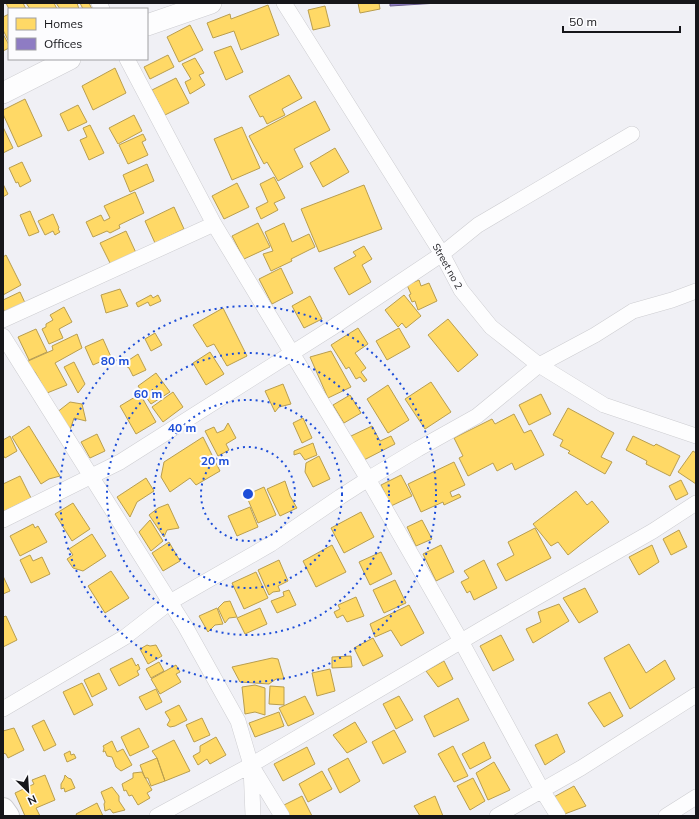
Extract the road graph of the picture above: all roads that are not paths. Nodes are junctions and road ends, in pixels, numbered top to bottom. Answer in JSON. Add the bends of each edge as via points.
{"nodes":[{"id":1,"x":211,"y":3,"type":"edge"},
{"id":2,"x":284,"y":3,"type":"edge"},
{"id":3,"x":148,"y":25,"type":"edge"},
{"id":4,"x":68,"y":60,"type":"edge"},
{"id":5,"x":128,"y":60,"type":"edge"},
{"id":6,"x":3,"y":93,"type":"edge"},
{"id":7,"x":632,"y":134,"type":"dead end"},
{"id":8,"x":214,"y":224,"type":"junction"},
{"id":9,"x":442,"y":254,"type":"junction"},
{"id":10,"x":696,"y":291,"type":"edge"},
{"id":11,"x":3,"y":320,"type":"edge"},
{"id":12,"x":3,"y":336,"type":"edge"},
{"id":13,"x":292,"y":352,"type":"junction"},
{"id":14,"x":539,"y":365,"type":"junction"},
{"id":15,"x":696,"y":436,"type":"edge"},
{"id":16,"x":91,"y":476,"type":"junction"},
{"id":17,"x":368,"y":479,"type":"junction"},
{"id":18,"x":696,"y":503,"type":"edge"},
{"id":19,"x":3,"y":520,"type":"edge"},
{"id":20,"x":170,"y":602,"type":"junction"},
{"id":21,"x":461,"y":641,"type":"junction"},
{"id":22,"x":696,"y":695,"type":"edge"},
{"id":23,"x":3,"y":710,"type":"edge"},
{"id":24,"x":251,"y":765,"type":"junction"},
{"id":25,"x":542,"y":790,"type":"junction"},
{"id":26,"x":696,"y":797,"type":"edge"},
{"id":27,"x":3,"y":809,"type":"edge"},
{"id":28,"x":8,"y":816,"type":"edge"},
{"id":29,"x":157,"y":816,"type":"edge"},
{"id":30,"x":254,"y":816,"type":"edge"},
{"id":31,"x":282,"y":816,"type":"edge"},
{"id":32,"x":497,"y":816,"type":"edge"},
{"id":33,"x":558,"y":816,"type":"edge"},
{"id":34,"x":666,"y":816,"type":"edge"}],
"edges":[{"from":1,"to":3,"type":"main road"},
{"from":2,"to":9,"type":"street","name":"Street no 2"},
{"from":4,"to":6,"type":"main road"},
{"from":5,"to":8,"type":"street"},
{"from":7,"to":9,"type":"street","via":[[478,225]]},
{"from":8,"to":11,"type":"street"},
{"from":8,"to":13,"type":"street"},
{"from":9,"to":13,"type":"street"},
{"from":9,"to":14,"type":"street","name":"Street no 2","via":[[461,290],[491,327]]},
{"from":10,"to":14,"type":"street","via":[[633,311]]},
{"from":12,"to":16,"type":"street"},
{"from":13,"to":16,"type":"street","via":[[120,462]]},
{"from":13,"to":17,"type":"street"},
{"from":14,"to":15,"type":"street","name":"Street no 2","via":[[604,405]]},
{"from":14,"to":17,"type":"street","via":[[477,416]]},
{"from":16,"to":19,"type":"street"},
{"from":16,"to":20,"type":"street"},
{"from":17,"to":20,"type":"street","via":[[271,544]]},
{"from":17,"to":21,"type":"street"},
{"from":18,"to":21,"type":"street","via":[[653,531]]},
{"from":20,"to":23,"type":"street","via":[[125,637]]},
{"from":20,"to":24,"type":"street","via":[[238,721]]},
{"from":21,"to":24,"type":"street"},
{"from":21,"to":25,"type":"street"},
{"from":22,"to":25,"type":"street","via":[[582,768]]},
{"from":24,"to":29,"type":"street"},
{"from":24,"to":30,"type":"street"},
{"from":24,"to":31,"type":"street"},
{"from":25,"to":32,"type":"street"},
{"from":25,"to":33,"type":"street"},
{"from":26,"to":34,"type":"street"},
{"from":27,"to":28,"type":"highway"}]}
